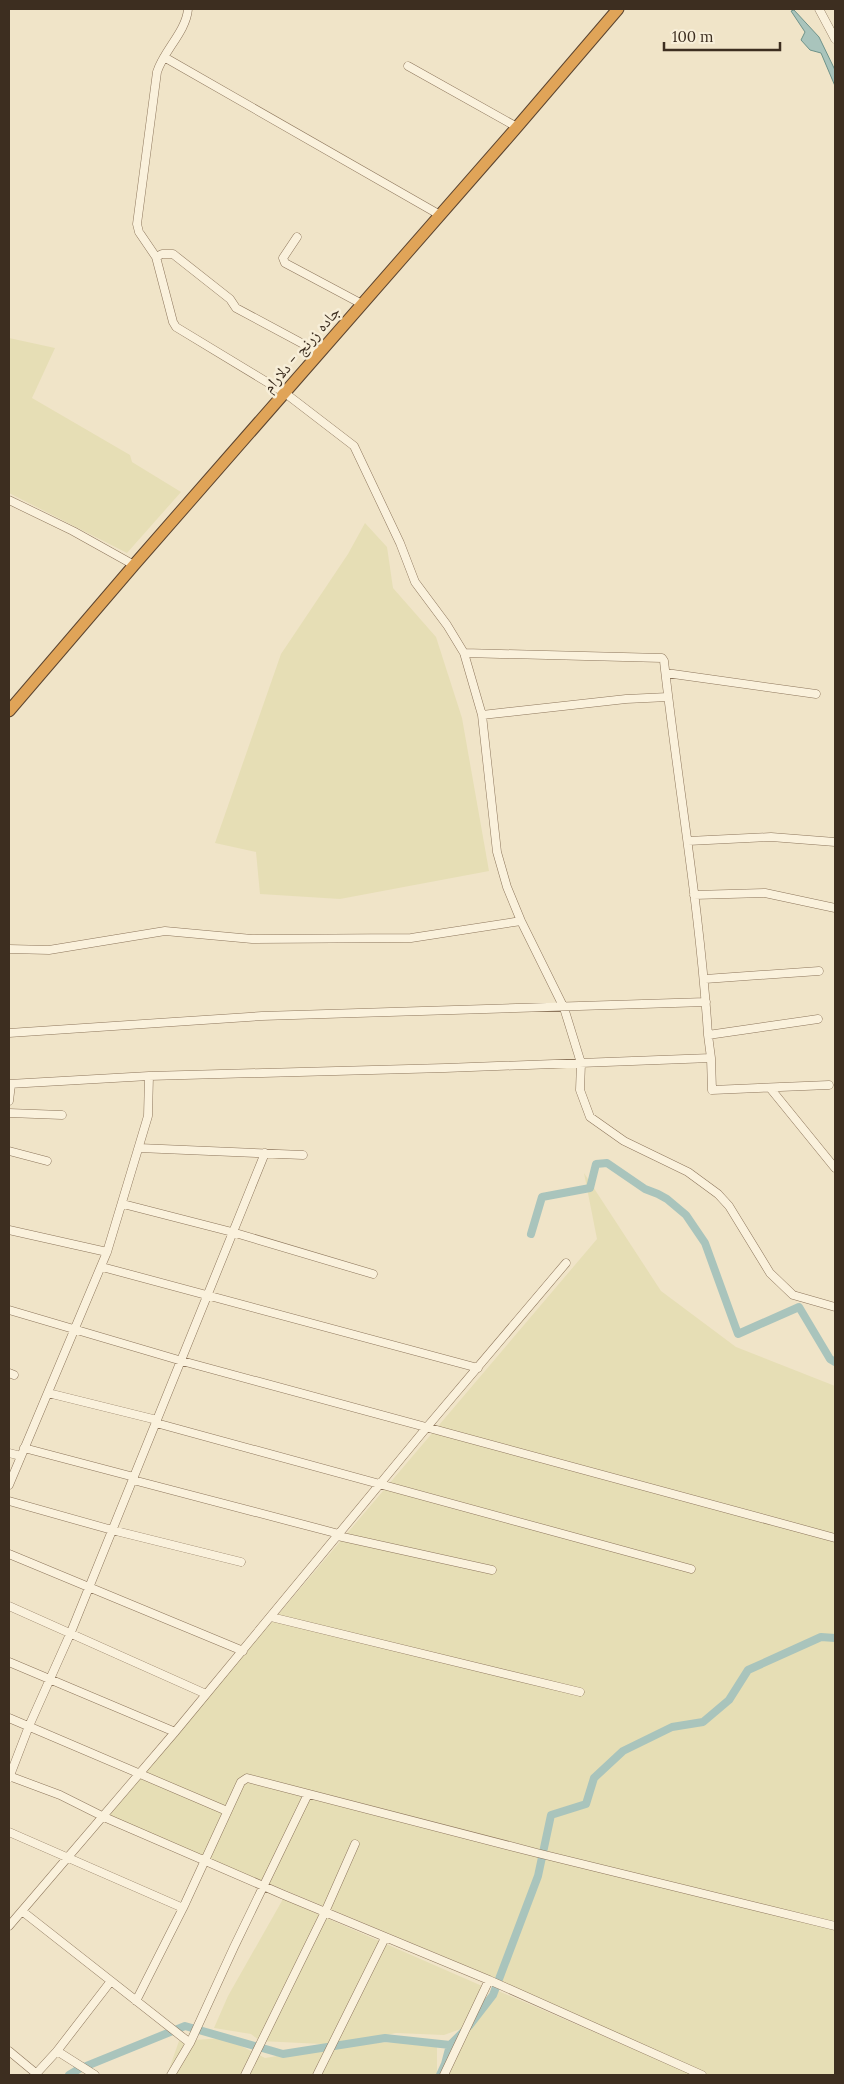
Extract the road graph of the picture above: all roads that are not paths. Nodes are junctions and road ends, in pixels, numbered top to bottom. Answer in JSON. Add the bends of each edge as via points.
{"nodes":[{"id":1,"x":188,"y":9,"type":"edge"},
{"id":2,"x":618,"y":9,"type":"edge"},
{"id":3,"x":819,"y":9,"type":"edge"},
{"id":4,"x":835,"y":40,"type":"edge"},
{"id":5,"x":164,"y":56,"type":"junction"},
{"id":6,"x":408,"y":66,"type":"dead end"},
{"id":7,"x":518,"y":127,"type":"junction"},
{"id":8,"x":440,"y":215,"type":"junction"},
{"id":9,"x":297,"y":238,"type":"dead end"},
{"id":10,"x":156,"y":257,"type":"junction"},
{"id":11,"x":362,"y":304,"type":"junction"},
{"id":12,"x":320,"y":353,"type":"junction"},
{"id":13,"x":285,"y":393,"type":"junction"},
{"id":14,"x":9,"y":500,"type":"edge"},
{"id":15,"x":134,"y":565,"type":"junction"},
{"id":16,"x":464,"y":653,"type":"junction"},
{"id":17,"x":666,"y":673,"type":"junction"},
{"id":18,"x":816,"y":694,"type":"dead end"},
{"id":19,"x":668,"y":697,"type":"junction"},
{"id":20,"x":9,"y":711,"type":"edge"},
{"id":21,"x":482,"y":715,"type":"junction"},
{"id":22,"x":688,"y":841,"type":"junction"},
{"id":23,"x":835,"y":842,"type":"edge"},
{"id":24,"x":694,"y":895,"type":"junction"},
{"id":25,"x":835,"y":908,"type":"edge"},
{"id":26,"x":521,"y":921,"type":"junction"},
{"id":27,"x":9,"y":950,"type":"edge"},
{"id":28,"x":819,"y":971,"type":"dead end"},
{"id":29,"x":705,"y":979,"type":"junction"},
{"id":30,"x":706,"y":1002,"type":"junction"},
{"id":31,"x":564,"y":1008,"type":"junction"},
{"id":32,"x":818,"y":1019,"type":"dead end"},
{"id":33,"x":9,"y":1033,"type":"edge"},
{"id":34,"x":708,"y":1035,"type":"junction"},
{"id":35,"x":711,"y":1058,"type":"junction"},
{"id":36,"x":581,"y":1062,"type":"junction"},
{"id":37,"x":148,"y":1076,"type":"junction"},
{"id":38,"x":10,"y":1084,"type":"edge"},
{"id":39,"x":829,"y":1085,"type":"dead end"},
{"id":40,"x":770,"y":1088,"type":"junction"},
{"id":41,"x":9,"y":1101,"type":"edge"},
{"id":42,"x":9,"y":1113,"type":"edge"},
{"id":43,"x":62,"y":1115,"type":"dead end"},
{"id":44,"x":139,"y":1148,"type":"junction"},
{"id":45,"x":9,"y":1151,"type":"edge"},
{"id":46,"x":265,"y":1153,"type":"junction"},
{"id":47,"x":303,"y":1156,"type":"dead end"},
{"id":48,"x":47,"y":1161,"type":"dead end"},
{"id":49,"x":834,"y":1162,"type":"edge"},
{"id":50,"x":123,"y":1204,"type":"junction"},
{"id":51,"x":9,"y":1230,"type":"edge"},
{"id":52,"x":232,"y":1232,"type":"junction"},
{"id":53,"x":107,"y":1252,"type":"junction"},
{"id":54,"x":566,"y":1263,"type":"dead end"},
{"id":55,"x":102,"y":1267,"type":"junction"},
{"id":56,"x":373,"y":1274,"type":"dead end"},
{"id":57,"x":208,"y":1297,"type":"junction"},
{"id":58,"x":835,"y":1307,"type":"edge"},
{"id":59,"x":9,"y":1310,"type":"edge"},
{"id":60,"x":75,"y":1330,"type":"junction"},
{"id":61,"x":182,"y":1361,"type":"junction"},
{"id":62,"x":478,"y":1368,"type":"junction"},
{"id":63,"x":48,"y":1393,"type":"junction"},
{"id":64,"x":156,"y":1422,"type":"junction"},
{"id":65,"x":427,"y":1427,"type":"junction"},
{"id":66,"x":24,"y":1448,"type":"junction"},
{"id":67,"x":9,"y":1453,"type":"edge"},
{"id":68,"x":21,"y":1456,"type":"junction"},
{"id":69,"x":133,"y":1478,"type":"junction"},
{"id":70,"x":380,"y":1484,"type":"junction"},
{"id":71,"x":9,"y":1485,"type":"edge"},
{"id":72,"x":9,"y":1500,"type":"edge"},
{"id":73,"x":112,"y":1530,"type":"junction"},
{"id":74,"x":338,"y":1535,"type":"junction"},
{"id":75,"x":835,"y":1538,"type":"edge"},
{"id":76,"x":9,"y":1554,"type":"edge"},
{"id":77,"x":241,"y":1562,"type":"dead end"},
{"id":78,"x":691,"y":1568,"type":"dead end"},
{"id":79,"x":492,"y":1570,"type":"dead end"},
{"id":80,"x":88,"y":1587,"type":"junction"},
{"id":81,"x":9,"y":1606,"type":"edge"},
{"id":82,"x":271,"y":1617,"type":"junction"},
{"id":83,"x":71,"y":1632,"type":"junction"},
{"id":84,"x":243,"y":1651,"type":"junction"},
{"id":85,"x":9,"y":1662,"type":"edge"},
{"id":86,"x":50,"y":1679,"type":"junction"},
{"id":87,"x":580,"y":1692,"type":"dead end"},
{"id":88,"x":206,"y":1694,"type":"junction"},
{"id":89,"x":9,"y":1718,"type":"edge"},
{"id":90,"x":28,"y":1726,"type":"junction"},
{"id":91,"x":176,"y":1732,"type":"junction"},
{"id":92,"x":140,"y":1773,"type":"junction"},
{"id":93,"x":9,"y":1777,"type":"edge"},
{"id":94,"x":308,"y":1794,"type":"junction"},
{"id":95,"x":227,"y":1811,"type":"junction"},
{"id":96,"x":104,"y":1817,"type":"junction"},
{"id":97,"x":9,"y":1832,"type":"edge"},
{"id":98,"x":354,"y":1844,"type":"dead end"},
{"id":99,"x":68,"y":1857,"type":"junction"},
{"id":100,"x":206,"y":1860,"type":"junction"},
{"id":101,"x":264,"y":1886,"type":"junction"},
{"id":102,"x":183,"y":1908,"type":"junction"},
{"id":103,"x":22,"y":1911,"type":"junction"},
{"id":104,"x":325,"y":1912,"type":"junction"},
{"id":105,"x":9,"y":1926,"type":"edge"},
{"id":106,"x":835,"y":1926,"type":"edge"},
{"id":107,"x":385,"y":1938,"type":"junction"},
{"id":108,"x":489,"y":1980,"type":"junction"},
{"id":109,"x":111,"y":1981,"type":"junction"},
{"id":110,"x":136,"y":2000,"type":"junction"},
{"id":111,"x":190,"y":2043,"type":"junction"},
{"id":112,"x":9,"y":2052,"type":"edge"},
{"id":113,"x":56,"y":2052,"type":"junction"},
{"id":114,"x":172,"y":2073,"type":"edge"},
{"id":115,"x":37,"y":2075,"type":"edge"},
{"id":116,"x":95,"y":2075,"type":"edge"},
{"id":117,"x":183,"y":2075,"type":"edge"},
{"id":118,"x":245,"y":2075,"type":"edge"},
{"id":119,"x":317,"y":2075,"type":"edge"},
{"id":120,"x":444,"y":2075,"type":"edge"},
{"id":121,"x":702,"y":2075,"type":"edge"}],
"edges":[{"from":1,"to":5,"type":"street","via":[[184,24]]},
{"from":2,"to":7,"type":"highway","name":"جاده زرنج - دلارام"},
{"from":3,"to":4,"type":"street"},
{"from":5,"to":8,"type":"street"},
{"from":5,"to":10,"type":"street","via":[[157,72],[137,224]]},
{"from":6,"to":7,"type":"street"},
{"from":7,"to":8,"type":"highway","name":"جاده زرنج - دلارام"},
{"from":8,"to":11,"type":"highway","name":"جاده زرنج - دلارام"},
{"from":9,"to":11,"type":"street","via":[[283,258],[285,263]]},
{"from":10,"to":12,"type":"street","via":[[173,254],[230,299],[236,308]]},
{"from":10,"to":13,"type":"street","via":[[176,327]]},
{"from":11,"to":12,"type":"highway","name":"جاده زرنج - دلارام"},
{"from":12,"to":13,"type":"highway","name":"جاده زرنج - دلارام"},
{"from":13,"to":15,"type":"highway","name":"جاده زرنج - دلارام"},
{"from":13,"to":16,"type":"street","via":[[354,446],[415,582]]},
{"from":14,"to":15,"type":"street"},
{"from":15,"to":20,"type":"highway","name":"جاده زرنج - دلارام"},
{"from":16,"to":17,"type":"street","via":[[658,657],[664,661]]},
{"from":16,"to":21,"type":"street"},
{"from":17,"to":18,"type":"street"},
{"from":17,"to":19,"type":"street"},
{"from":19,"to":21,"type":"street"},
{"from":19,"to":22,"type":"street"},
{"from":21,"to":26,"type":"street","via":[[497,852]]},
{"from":22,"to":23,"type":"street","via":[[771,837]]},
{"from":22,"to":24,"type":"street"},
{"from":24,"to":25,"type":"street","via":[[764,893]]},
{"from":24,"to":29,"type":"street"},
{"from":26,"to":27,"type":"street","via":[[411,938],[252,939],[165,931],[49,950]]},
{"from":26,"to":31,"type":"street"},
{"from":28,"to":29,"type":"street"},
{"from":29,"to":30,"type":"street"},
{"from":30,"to":31,"type":"street"},
{"from":30,"to":34,"type":"street"},
{"from":31,"to":33,"type":"street","via":[[262,1016]]},
{"from":31,"to":36,"type":"street"},
{"from":32,"to":34,"type":"street"},
{"from":34,"to":35,"type":"street"},
{"from":35,"to":36,"type":"street"},
{"from":35,"to":40,"type":"street","via":[[712,1090]]},
{"from":36,"to":37,"type":"street"},
{"from":36,"to":58,"type":"street","via":[[580,1090],[590,1117],[624,1141],[688,1172],[718,1194],[729,1206],[770,1273],[793,1295]]},
{"from":37,"to":38,"type":"street"},
{"from":37,"to":44,"type":"street","via":[[148,1116]]},
{"from":38,"to":41,"type":"street"},
{"from":39,"to":40,"type":"street"},
{"from":40,"to":49,"type":"street"},
{"from":42,"to":43,"type":"street"},
{"from":44,"to":46,"type":"street"},
{"from":44,"to":50,"type":"street"},
{"from":45,"to":48,"type":"street"},
{"from":46,"to":47,"type":"street"},
{"from":46,"to":52,"type":"street"},
{"from":50,"to":52,"type":"street"},
{"from":50,"to":53,"type":"street"},
{"from":51,"to":53,"type":"street"},
{"from":52,"to":56,"type":"street"},
{"from":52,"to":57,"type":"street"},
{"from":53,"to":55,"type":"street"},
{"from":54,"to":62,"type":"street"},
{"from":55,"to":57,"type":"street"},
{"from":55,"to":60,"type":"street"},
{"from":57,"to":61,"type":"street"},
{"from":57,"to":62,"type":"street"},
{"from":59,"to":60,"type":"street"},
{"from":60,"to":61,"type":"street"},
{"from":60,"to":63,"type":"street"},
{"from":61,"to":64,"type":"street"},
{"from":61,"to":65,"type":"street"},
{"from":62,"to":65,"type":"street"},
{"from":63,"to":64,"type":"street"},
{"from":63,"to":66,"type":"street"},
{"from":64,"to":69,"type":"street"},
{"from":64,"to":70,"type":"street"},
{"from":65,"to":70,"type":"street"},
{"from":65,"to":75,"type":"street"},
{"from":66,"to":68,"type":"street"},
{"from":66,"to":69,"type":"street"},
{"from":67,"to":68,"type":"street"},
{"from":68,"to":71,"type":"street"},
{"from":69,"to":73,"type":"street"},
{"from":69,"to":74,"type":"street"},
{"from":70,"to":74,"type":"street"},
{"from":70,"to":78,"type":"street"},
{"from":72,"to":73,"type":"street"},
{"from":73,"to":77,"type":"street"},
{"from":73,"to":80,"type":"street"},
{"from":74,"to":79,"type":"street"},
{"from":74,"to":82,"type":"street"},
{"from":76,"to":80,"type":"street"},
{"from":80,"to":83,"type":"street"},
{"from":80,"to":84,"type":"street"},
{"from":81,"to":83,"type":"street"},
{"from":82,"to":84,"type":"street"},
{"from":82,"to":87,"type":"street"},
{"from":83,"to":86,"type":"street"},
{"from":83,"to":88,"type":"street"},
{"from":84,"to":88,"type":"street"},
{"from":85,"to":86,"type":"street"},
{"from":86,"to":90,"type":"street"},
{"from":86,"to":91,"type":"street"},
{"from":88,"to":91,"type":"street"},
{"from":89,"to":90,"type":"street"},
{"from":90,"to":92,"type":"street"},
{"from":90,"to":93,"type":"street"},
{"from":91,"to":92,"type":"street"},
{"from":92,"to":95,"type":"street"},
{"from":92,"to":96,"type":"street"},
{"from":93,"to":96,"type":"street","via":[[60,1795]]},
{"from":94,"to":95,"type":"street","via":[[247,1778],[241,1782]]},
{"from":94,"to":101,"type":"street"},
{"from":94,"to":106,"type":"street","via":[[536,1854]]},
{"from":95,"to":100,"type":"street"},
{"from":96,"to":99,"type":"street"},
{"from":96,"to":100,"type":"street"},
{"from":97,"to":99,"type":"street"},
{"from":98,"to":104,"type":"street"},
{"from":99,"to":102,"type":"street"},
{"from":99,"to":103,"type":"street"},
{"from":100,"to":101,"type":"street"},
{"from":100,"to":102,"type":"street"},
{"from":101,"to":104,"type":"street"},
{"from":101,"to":111,"type":"street"},
{"from":102,"to":110,"type":"street"},
{"from":103,"to":105,"type":"street"},
{"from":103,"to":109,"type":"street"},
{"from":104,"to":107,"type":"street"},
{"from":104,"to":118,"type":"street"},
{"from":107,"to":108,"type":"street"},
{"from":107,"to":119,"type":"street"},
{"from":108,"to":120,"type":"street"},
{"from":108,"to":121,"type":"street"},
{"from":109,"to":110,"type":"street"},
{"from":109,"to":113,"type":"street"},
{"from":110,"to":111,"type":"street"},
{"from":111,"to":114,"type":"street"},
{"from":112,"to":115,"type":"street"},
{"from":113,"to":115,"type":"street"},
{"from":113,"to":116,"type":"street"},
{"from":114,"to":117,"type":"street"}]}
